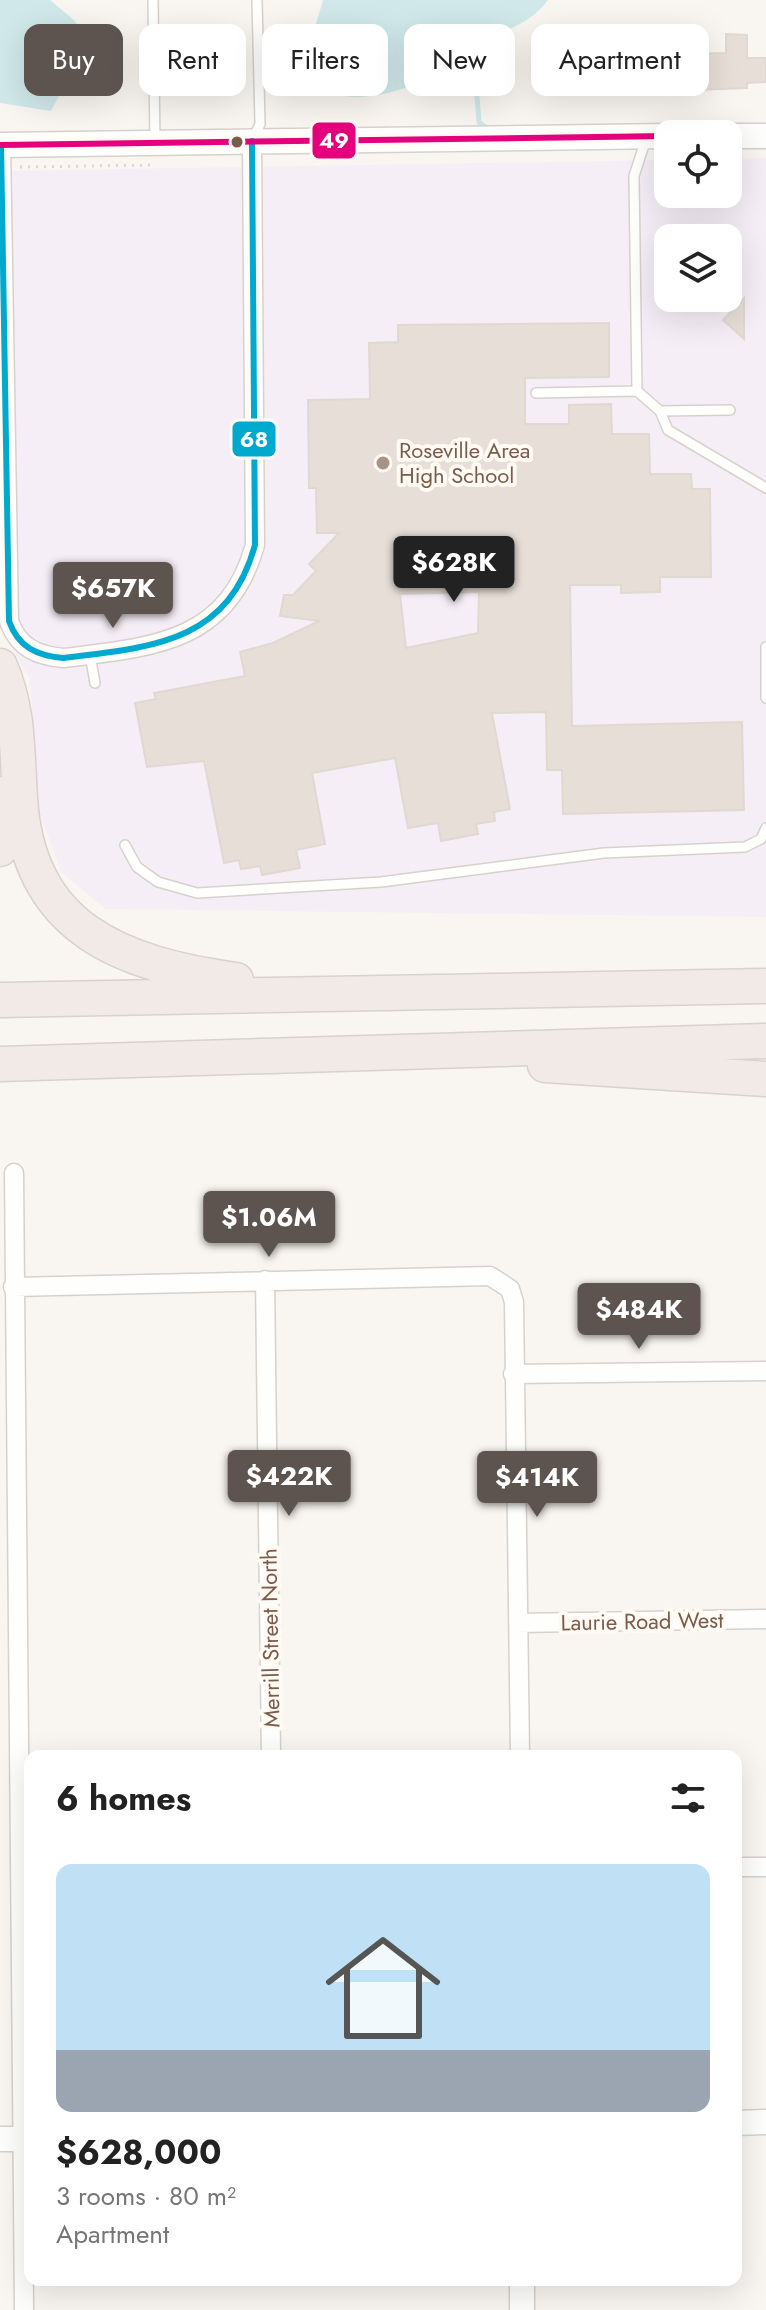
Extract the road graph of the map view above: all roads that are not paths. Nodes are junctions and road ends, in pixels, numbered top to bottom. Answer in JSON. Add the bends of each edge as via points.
{"nodes":[{"id":1,"x":153,"y":0,"type":"edge"},
{"id":2,"x":257,"y":0,"type":"edge"},
{"id":3,"x":654,"y":136,"type":"edge"},
{"id":4,"x":742,"y":136,"type":"edge"},
{"id":5,"x":766,"y":136,"type":"edge"},
{"id":6,"x":252,"y":141,"type":"junction"},
{"id":7,"x":155,"y":143,"type":"junction"},
{"id":8,"x":654,"y":143,"type":"edge"},
{"id":9,"x":1,"y":145,"type":"edge"},
{"id":10,"x":2,"y":297,"type":"edge"},
{"id":11,"x":637,"y":391,"type":"junction"},
{"id":12,"x":536,"y":393,"type":"dead end"},
{"id":13,"x":730,"y":410,"type":"dead end"},
{"id":14,"x":660,"y":411,"type":"junction"},
{"id":15,"x":766,"y":488,"type":"edge"},
{"id":16,"x":766,"y":647,"type":"edge"},
{"id":17,"x":90,"y":654,"type":"junction"},
{"id":18,"x":0,"y":666,"type":"edge"},
{"id":19,"x":95,"y":683,"type":"dead end"},
{"id":20,"x":766,"y":698,"type":"edge"},
{"id":21,"x":0,"y":742,"type":"edge"},
{"id":22,"x":766,"y":828,"type":"edge"},
{"id":23,"x":125,"y":845,"type":"dead end"},
{"id":24,"x":0,"y":849,"type":"edge"},
{"id":25,"x":766,"y":986,"type":"edge"},
{"id":26,"x":351,"y":995,"type":"junction"},
{"id":27,"x":0,"y":1000,"type":"edge"},
{"id":28,"x":766,"y":1041,"type":"edge"},
{"id":29,"x":329,"y":1053,"type":"junction"},
{"id":30,"x":0,"y":1064,"type":"edge"},
{"id":31,"x":766,"y":1079,"type":"edge"},
{"id":32,"x":14,"y":1173,"type":"dead end"},
{"id":33,"x":265,"y":1280,"type":"junction"},
{"id":34,"x":13,"y":1287,"type":"junction"},
{"id":35,"x":766,"y":1371,"type":"edge"},
{"id":36,"x":513,"y":1374,"type":"junction"},
{"id":37,"x":766,"y":1619,"type":"edge"},
{"id":38,"x":518,"y":1623,"type":"junction"},
{"id":39,"x":271,"y":1750,"type":"edge"},
{"id":40,"x":520,"y":1750,"type":"edge"},
{"id":41,"x":24,"y":1832,"type":"edge"},
{"id":42,"x":742,"y":1867,"type":"edge"},
{"id":43,"x":766,"y":1867,"type":"edge"},
{"id":44,"x":24,"y":1919,"type":"edge"},
{"id":45,"x":766,"y":2122,"type":"edge"},
{"id":46,"x":742,"y":2123,"type":"edge"},
{"id":47,"x":18,"y":2139,"type":"edge"},
{"id":48,"x":522,"y":2286,"type":"edge"},
{"id":49,"x":24,"y":2310,"type":"edge"},
{"id":50,"x":522,"y":2310,"type":"edge"}],
"edges":[{"from":1,"to":7,"type":"lane"},
{"from":2,"to":6,"type":"lane","via":[[260,124]]},
{"from":3,"to":6,"type":"street"},
{"from":4,"to":5,"type":"street"},
{"from":6,"to":7,"type":"street"},
{"from":6,"to":17,"type":"street","via":[[255,545],[248,570],[232,599],[187,635]]},
{"from":7,"to":9,"type":"street"},
{"from":8,"to":11,"type":"lane","via":[[634,176]]},
{"from":9,"to":10,"type":"street"},
{"from":10,"to":17,"type":"street","via":[[9,621],[19,640],[37,653],[64,658]]},
{"from":11,"to":12,"type":"lane"},
{"from":11,"to":14,"type":"lane"},
{"from":13,"to":14,"type":"lane"},
{"from":14,"to":15,"type":"lane","via":[[668,430]]},
{"from":16,"to":20,"type":"lane"},
{"from":17,"to":19,"type":"lane"},
{"from":18,"to":26,"type":"highway","via":[[14,703],[29,852],[44,885],[66,914],[103,944],[150,964]]},
{"from":21,"to":24,"type":"highway"},
{"from":22,"to":23,"type":"lane","via":[[761,839],[745,847],[604,853],[381,882],[237,893],[197,893],[158,882],[137,867]]},
{"from":25,"to":26,"type":"highway"},
{"from":26,"to":27,"type":"highway"},
{"from":28,"to":29,"type":"highway"},
{"from":29,"to":30,"type":"highway"},
{"from":29,"to":31,"type":"highway"},
{"from":32,"to":34,"type":"street"},
{"from":33,"to":34,"type":"street"},
{"from":33,"to":36,"type":"street","via":[[490,1276],[510,1289],[514,1302]]},
{"from":33,"to":39,"type":"street","name":"Merrill Street North"},
{"from":34,"to":41,"type":"street"},
{"from":35,"to":36,"type":"street"},
{"from":36,"to":38,"type":"street"},
{"from":37,"to":38,"type":"street","name":"Laurie Road West"},
{"from":38,"to":40,"type":"street"},
{"from":42,"to":43,"type":"street"},
{"from":44,"to":47,"type":"street"},
{"from":45,"to":46,"type":"street"},
{"from":47,"to":49,"type":"street"},
{"from":48,"to":50,"type":"street"}]}
